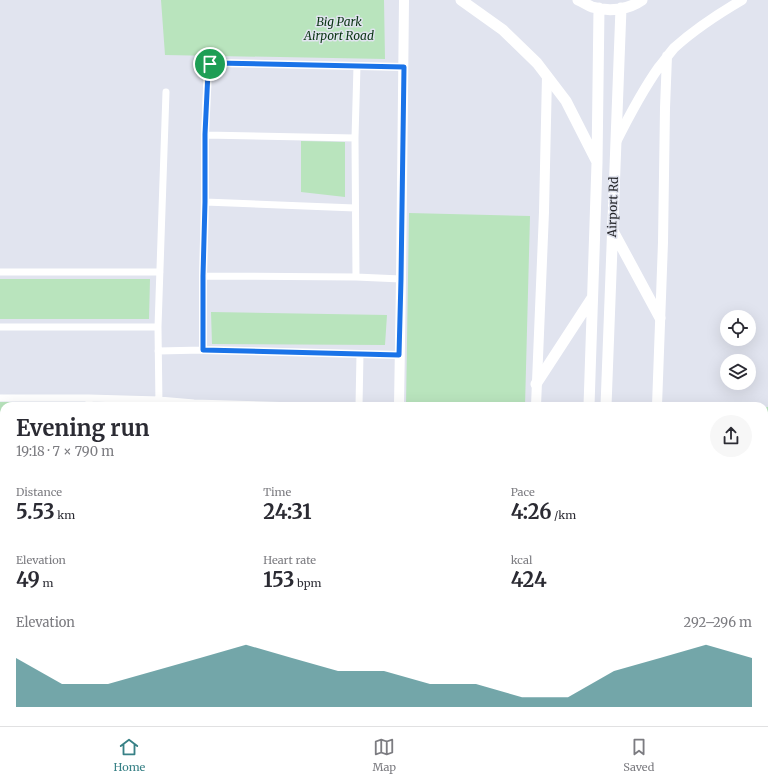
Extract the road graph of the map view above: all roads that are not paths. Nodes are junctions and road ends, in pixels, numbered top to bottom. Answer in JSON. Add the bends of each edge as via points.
{"nodes":[{"id":1,"x":404,"y":0,"type":"edge"},
{"id":2,"x":461,"y":0,"type":"edge"},
{"id":3,"x":578,"y":0,"type":"edge"},
{"id":4,"x":642,"y":0,"type":"edge"},
{"id":5,"x":742,"y":0,"type":"edge"},
{"id":6,"x":599,"y":8,"type":"junction"},
{"id":7,"x":621,"y":8,"type":"junction"},
{"id":8,"x":667,"y":56,"type":"junction"},
{"id":9,"x":356,"y":66,"type":"junction"},
{"id":10,"x":404,"y":67,"type":"junction"},
{"id":11,"x":547,"y":76,"type":"junction"},
{"id":12,"x":166,"y":92,"type":"dead end"},
{"id":13,"x":205,"y":134,"type":"junction"},
{"id":14,"x":355,"y":138,"type":"junction"},
{"id":15,"x":616,"y":142,"type":"junction"},
{"id":16,"x":597,"y":163,"type":"junction"},
{"id":17,"x":205,"y":202,"type":"junction"},
{"id":18,"x":355,"y":208,"type":"junction"},
{"id":19,"x":612,"y":230,"type":"junction"},
{"id":20,"x":0,"y":272,"type":"edge"},
{"id":21,"x":160,"y":272,"type":"junction"},
{"id":22,"x":203,"y":276,"type":"junction"},
{"id":23,"x":356,"y":277,"type":"junction"},
{"id":24,"x":401,"y":279,"type":"junction"},
{"id":25,"x":592,"y":298,"type":"junction"},
{"id":26,"x":660,"y":318,"type":"junction"},
{"id":27,"x":0,"y":327,"type":"edge"},
{"id":28,"x":158,"y":327,"type":"junction"},
{"id":29,"x":203,"y":350,"type":"junction"},
{"id":30,"x":158,"y":351,"type":"junction"},
{"id":31,"x":360,"y":354,"type":"junction"},
{"id":32,"x":399,"y":355,"type":"junction"},
{"id":33,"x":536,"y":384,"type":"junction"},
{"id":34,"x":0,"y":398,"type":"edge"},
{"id":35,"x":89,"y":398,"type":"junction"},
{"id":36,"x":89,"y":402,"type":"edge"},
{"id":37,"x":145,"y":402,"type":"edge"},
{"id":38,"x":159,"y":402,"type":"edge"},
{"id":39,"x":359,"y":402,"type":"edge"},
{"id":40,"x":399,"y":402,"type":"edge"},
{"id":41,"x":536,"y":402,"type":"edge"},
{"id":42,"x":589,"y":402,"type":"edge"},
{"id":43,"x":606,"y":402,"type":"edge"},
{"id":44,"x":657,"y":402,"type":"edge"}],
"edges":[{"from":1,"to":10,"type":"street"},
{"from":2,"to":11,"type":"main road","via":[[503,30],[537,62]]},
{"from":3,"to":6,"type":"main road"},
{"from":4,"to":7,"type":"main road"},
{"from":5,"to":8,"type":"street","via":[[697,30]]},
{"from":6,"to":7,"type":"main road"},
{"from":6,"to":16,"type":"main road"},
{"from":7,"to":15,"type":"main road","name":"Airport Rd"},
{"from":8,"to":15,"type":"street"},
{"from":8,"to":26,"type":"street"},
{"from":9,"to":10,"type":"street"},
{"from":9,"to":13,"type":"street","via":[[210,64]]},
{"from":9,"to":14,"type":"street"},
{"from":10,"to":24,"type":"street"},
{"from":11,"to":16,"type":"main road","via":[[566,102]]},
{"from":11,"to":33,"type":"street"},
{"from":12,"to":21,"type":"street"},
{"from":13,"to":14,"type":"street"},
{"from":13,"to":17,"type":"street"},
{"from":14,"to":18,"type":"street"},
{"from":15,"to":19,"type":"main road","name":"Airport Rd"},
{"from":16,"to":25,"type":"main road"},
{"from":17,"to":18,"type":"street"},
{"from":17,"to":22,"type":"street"},
{"from":18,"to":23,"type":"street"},
{"from":19,"to":26,"type":"main road"},
{"from":19,"to":43,"type":"main road","name":"Airport Rd"},
{"from":20,"to":21,"type":"street"},
{"from":21,"to":28,"type":"street"},
{"from":22,"to":23,"type":"street"},
{"from":22,"to":29,"type":"street"},
{"from":23,"to":24,"type":"street"},
{"from":24,"to":32,"type":"street"},
{"from":25,"to":33,"type":"main road"},
{"from":25,"to":42,"type":"main road"},
{"from":26,"to":44,"type":"street"},
{"from":27,"to":28,"type":"street"},
{"from":28,"to":30,"type":"street"},
{"from":29,"to":30,"type":"street"},
{"from":29,"to":31,"type":"street"},
{"from":30,"to":38,"type":"street"},
{"from":31,"to":32,"type":"street"},
{"from":31,"to":39,"type":"street"},
{"from":32,"to":40,"type":"street"},
{"from":33,"to":41,"type":"street"},
{"from":34,"to":35,"type":"street"},
{"from":35,"to":36,"type":"street"},
{"from":35,"to":37,"type":"street"}]}
